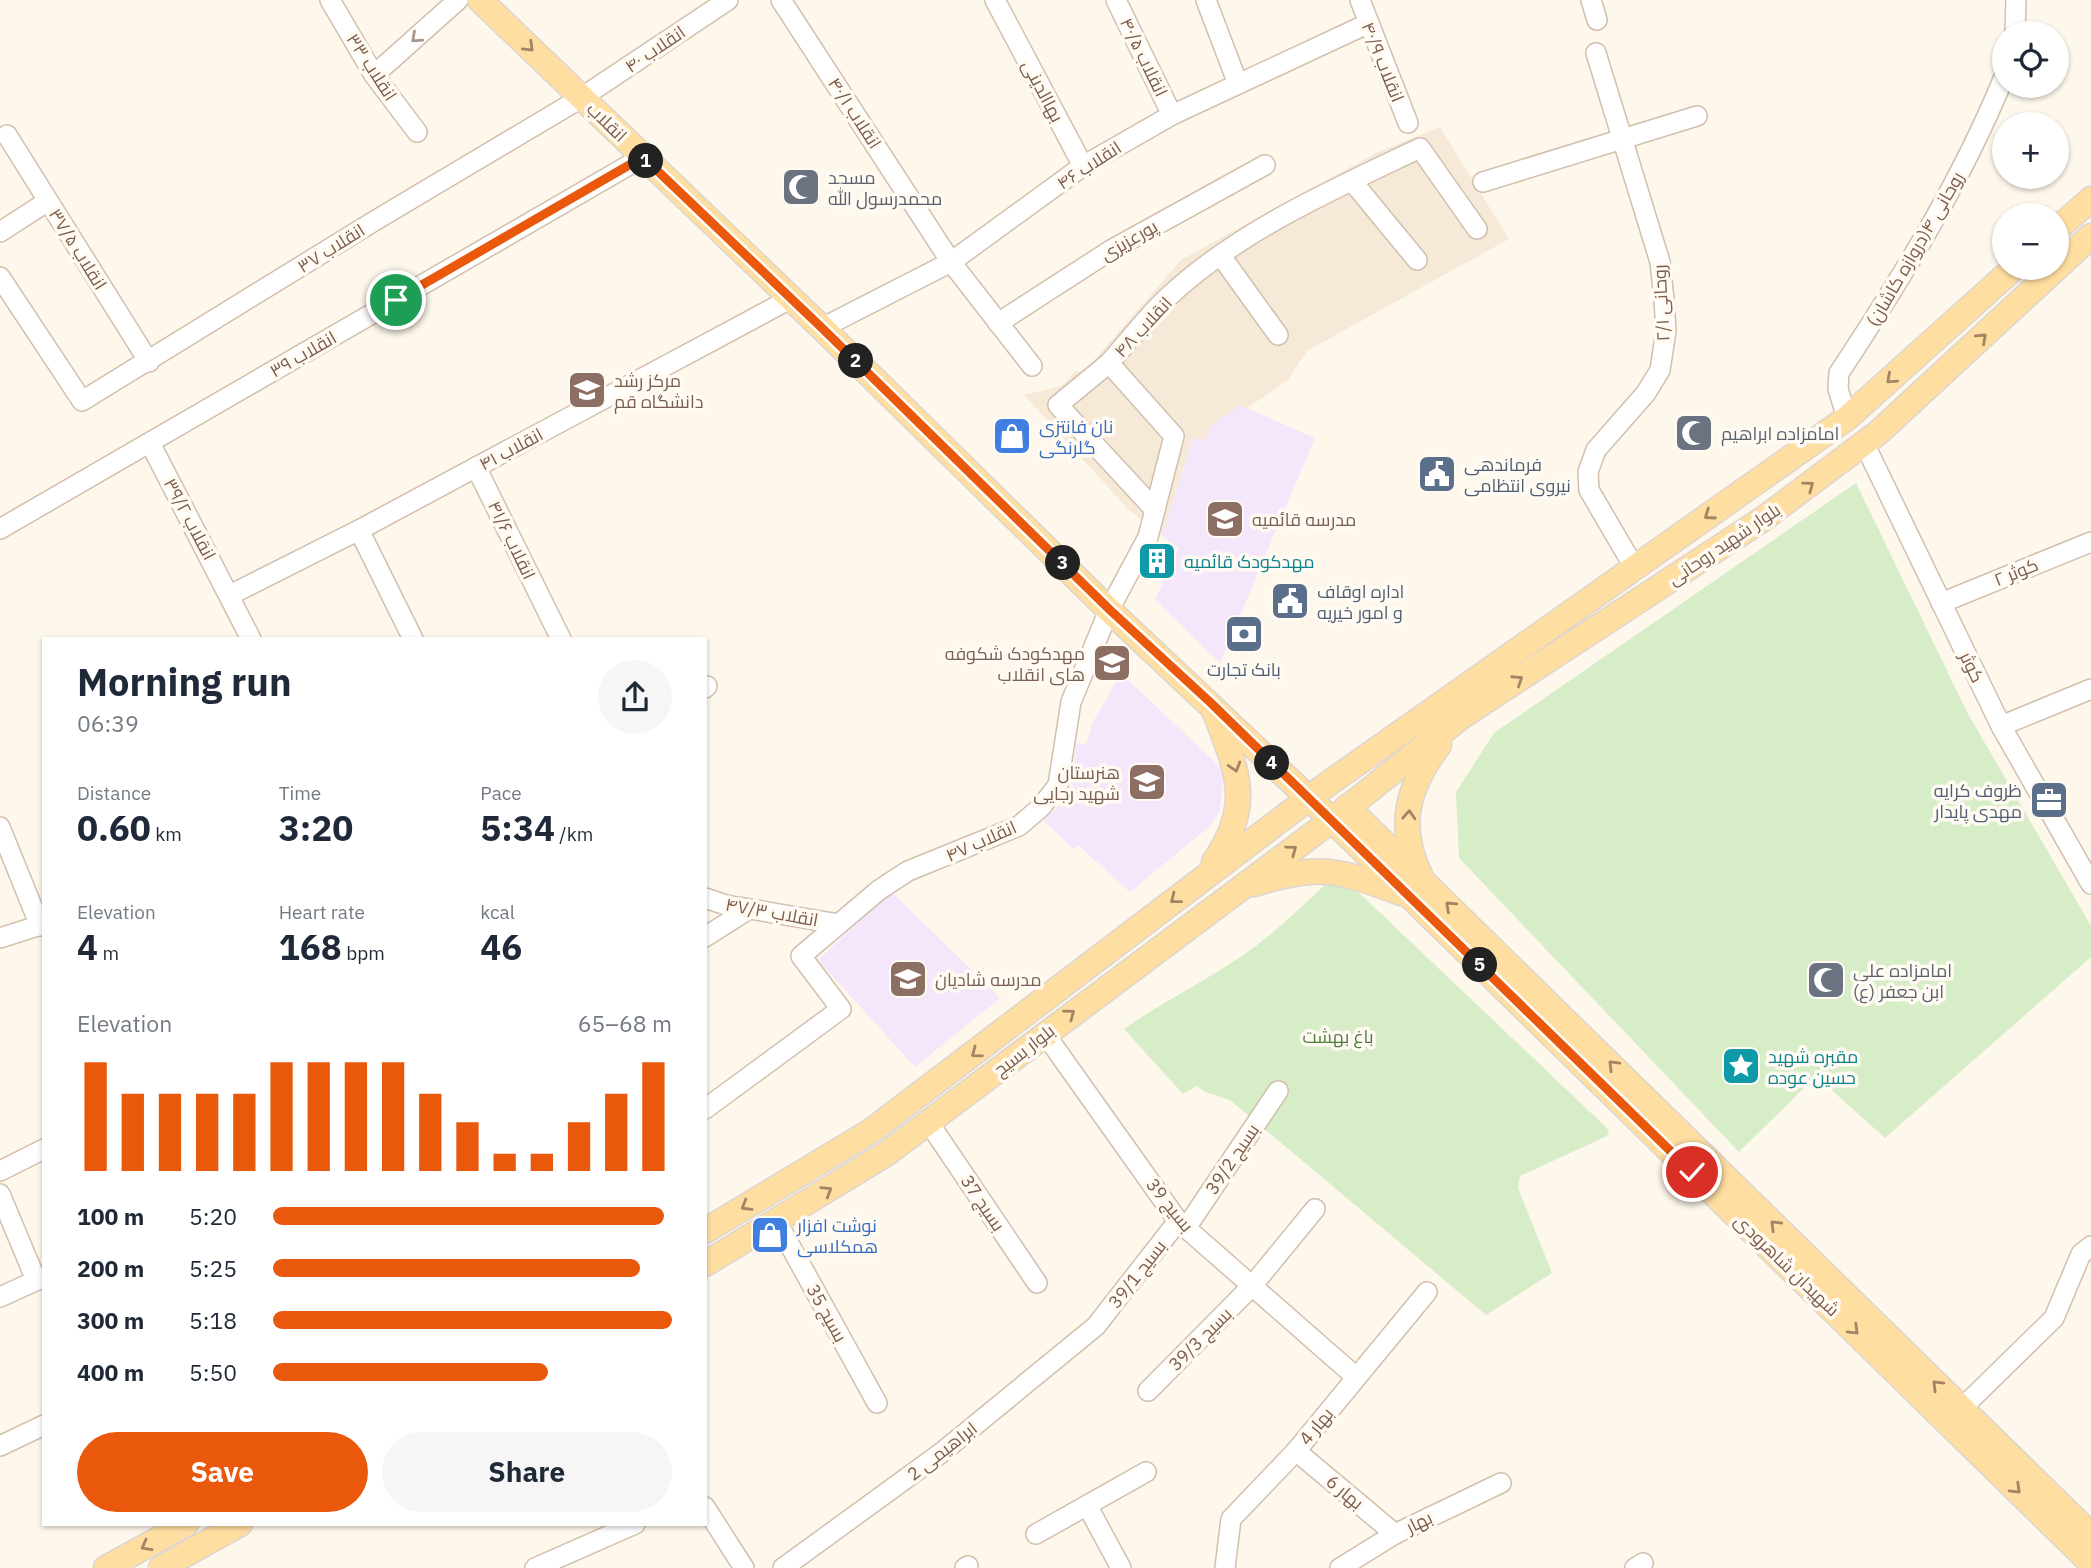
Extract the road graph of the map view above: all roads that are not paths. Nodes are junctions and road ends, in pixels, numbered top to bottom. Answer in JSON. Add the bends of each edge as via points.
{"nodes":[{"id":1,"x":330,"y":0,"type":"edge"},
{"id":2,"x":458,"y":0,"type":"edge"},
{"id":3,"x":480,"y":0,"type":"edge"},
{"id":4,"x":728,"y":0,"type":"edge"},
{"id":5,"x":781,"y":0,"type":"edge"},
{"id":6,"x":1116,"y":0,"type":"edge"},
{"id":7,"x":1206,"y":0,"type":"edge"},
{"id":8,"x":1360,"y":0,"type":"edge"},
{"id":9,"x":1591,"y":0,"type":"edge"},
{"id":10,"x":2015,"y":0,"type":"edge"},
{"id":11,"x":999,"y":8,"type":"edge"},
{"id":12,"x":1597,"y":20,"type":"dead end"},
{"id":13,"x":2015,"y":21,"type":"edge"},
{"id":14,"x":1367,"y":24,"type":"junction"},
{"id":15,"x":1596,"y":53,"type":"dead end"},
{"id":16,"x":374,"y":75,"type":"junction"},
{"id":17,"x":1238,"y":84,"type":"junction"},
{"id":18,"x":582,"y":98,"type":"junction"},
{"id":19,"x":1996,"y":98,"type":"edge"},
{"id":20,"x":1172,"y":115,"type":"junction"},
{"id":21,"x":1697,"y":116,"type":"dead end"},
{"id":22,"x":1408,"y":123,"type":"dead end"},
{"id":23,"x":417,"y":132,"type":"dead end"},
{"id":24,"x":7,"y":135,"type":"dead end"},
{"id":25,"x":1623,"y":138,"type":"junction"},
{"id":26,"x":643,"y":157,"type":"junction"},
{"id":27,"x":1265,"y":165,"type":"dead end"},
{"id":28,"x":1083,"y":166,"type":"junction"},
{"id":29,"x":1352,"y":181,"type":"junction"},
{"id":30,"x":1483,"y":182,"type":"dead end"},
{"id":31,"x":2091,"y":199,"type":"edge"},
{"id":32,"x":48,"y":201,"type":"junction"},
{"id":33,"x":2069,"y":218,"type":"edge"},
{"id":34,"x":1477,"y":229,"type":"dead end"},
{"id":35,"x":0,"y":232,"type":"edge"},
{"id":36,"x":2091,"y":236,"type":"edge"},
{"id":37,"x":1221,"y":256,"type":"junction"},
{"id":38,"x":1416,"y":260,"type":"dead end"},
{"id":39,"x":951,"y":262,"type":"junction"},
{"id":40,"x":0,"y":277,"type":"edge"},
{"id":41,"x":2001,"y":280,"type":"edge"},
{"id":42,"x":790,"y":299,"type":"junction"},
{"id":43,"x":998,"y":323,"type":"junction"},
{"id":44,"x":822,"y":328,"type":"junction"},
{"id":45,"x":1278,"y":335,"type":"dead end"},
{"id":46,"x":149,"y":362,"type":"junction"},
{"id":47,"x":1110,"y":363,"type":"junction"},
{"id":48,"x":1032,"y":366,"type":"dead end"},
{"id":49,"x":1847,"y":418,"type":"junction"},
{"id":50,"x":150,"y":443,"type":"junction"},
{"id":51,"x":1865,"y":445,"type":"junction"},
{"id":52,"x":476,"y":467,"type":"junction"},
{"id":53,"x":1155,"y":510,"type":"junction"},
{"id":54,"x":0,"y":529,"type":"edge"},
{"id":55,"x":359,"y":530,"type":"junction"},
{"id":56,"x":2091,"y":542,"type":"edge"},
{"id":57,"x":1634,"y":567,"type":"junction"},
{"id":58,"x":230,"y":595,"type":"junction"},
{"id":59,"x":1941,"y":603,"type":"junction"},
{"id":60,"x":1110,"y":610,"type":"junction"},
{"id":61,"x":250,"y":637,"type":"edge"},
{"id":62,"x":413,"y":637,"type":"edge"},
{"id":63,"x":560,"y":637,"type":"edge"},
{"id":64,"x":2091,"y":689,"type":"edge"},
{"id":65,"x":1211,"y":703,"type":"junction"},
{"id":66,"x":1461,"y":717,"type":"junction"},
{"id":67,"x":2001,"y":726,"type":"junction"},
{"id":68,"x":1308,"y":799,"type":"junction"},
{"id":69,"x":1339,"y":814,"type":"junction"},
{"id":70,"x":0,"y":827,"type":"edge"},
{"id":71,"x":2084,"y":855,"type":"edge"},
{"id":72,"x":1203,"y":877,"type":"junction"},
{"id":73,"x":2091,"y":884,"type":"edge"},
{"id":74,"x":1417,"y":888,"type":"junction"},
{"id":75,"x":1233,"y":891,"type":"junction"},
{"id":76,"x":707,"y":898,"type":"edge"},
{"id":77,"x":749,"y":909,"type":"junction"},
{"id":78,"x":839,"y":924,"type":"junction"},
{"id":79,"x":42,"y":925,"type":"edge"},
{"id":80,"x":707,"y":936,"type":"edge"},
{"id":81,"x":0,"y":938,"type":"edge"},
{"id":82,"x":1045,"y":1034,"type":"junction"},
{"id":83,"x":1278,"y":1091,"type":"dead end"},
{"id":84,"x":707,"y":1108,"type":"edge"},
{"id":85,"x":929,"y":1123,"type":"junction"},
{"id":86,"x":42,"y":1150,"type":"edge"},
{"id":87,"x":0,"y":1171,"type":"edge"},
{"id":88,"x":0,"y":1194,"type":"edge"},
{"id":89,"x":1315,"y":1209,"type":"dead end"},
{"id":90,"x":777,"y":1222,"type":"junction"},
{"id":91,"x":1182,"y":1224,"type":"junction"},
{"id":92,"x":707,"y":1230,"type":"edge"},
{"id":93,"x":2091,"y":1247,"type":"edge"},
{"id":94,"x":707,"y":1263,"type":"edge"},
{"id":95,"x":40,"y":1278,"type":"edge"},
{"id":96,"x":1037,"y":1283,"type":"dead end"},
{"id":97,"x":1252,"y":1286,"type":"junction"},
{"id":98,"x":1427,"y":1292,"type":"dead end"},
{"id":99,"x":0,"y":1297,"type":"edge"},
{"id":100,"x":1096,"y":1326,"type":"joint"},
{"id":101,"x":1356,"y":1377,"type":"junction"},
{"id":102,"x":1148,"y":1391,"type":"dead end"},
{"id":103,"x":877,"y":1404,"type":"dead end"},
{"id":104,"x":1961,"y":1409,"type":"junction"},
{"id":105,"x":42,"y":1426,"type":"edge"},
{"id":106,"x":0,"y":1446,"type":"edge"},
{"id":107,"x":1296,"y":1451,"type":"junction"},
{"id":108,"x":1146,"y":1472,"type":"dead end"},
{"id":109,"x":1501,"y":1483,"type":"dead end"},
{"id":110,"x":1088,"y":1507,"type":"junction"},
{"id":111,"x":707,"y":1510,"type":"edge"},
{"id":112,"x":182,"y":1526,"type":"edge"},
{"id":113,"x":236,"y":1526,"type":"edge"},
{"id":114,"x":630,"y":1526,"type":"edge"},
{"id":115,"x":1036,"y":1534,"type":"dead end"},
{"id":116,"x":1395,"y":1534,"type":"junction"},
{"id":117,"x":2091,"y":1535,"type":"edge"},
{"id":118,"x":2091,"y":1563,"type":"edge"},
{"id":119,"x":106,"y":1568,"type":"edge"},
{"id":120,"x":162,"y":1568,"type":"edge"},
{"id":121,"x":535,"y":1568,"type":"edge"},
{"id":122,"x":744,"y":1568,"type":"edge"},
{"id":123,"x":783,"y":1568,"type":"edge"},
{"id":124,"x":1121,"y":1568,"type":"edge"},
{"id":125,"x":1225,"y":1568,"type":"edge"},
{"id":126,"x":1340,"y":1568,"type":"edge"}],
"edges":[{"from":1,"to":16,"type":"street","name":"انقلاب ۳۳"},
{"from":2,"to":16,"type":"street","one_way":true},
{"from":3,"to":18,"type":"main road","name":"انقلاب","one_way":true},
{"from":4,"to":18,"type":"street","name":"انقلاب ۴۰"},
{"from":5,"to":39,"type":"street","name":"انقلاب ۴۰/۱"},
{"from":6,"to":20,"type":"street","name":"انقلاب ۴۰/۵"},
{"from":7,"to":17,"type":"street"},
{"from":8,"to":14,"type":"street","name":"انقلاب ۴۰/۹"},
{"from":9,"to":12,"type":"street"},
{"from":10,"to":13,"type":"street"},
{"from":11,"to":28,"type":"street","name":"بهاالدینی"},
{"from":14,"to":17,"type":"street","name":"انقلاب ۴۶"},
{"from":14,"to":22,"type":"street","name":"انقلاب ۴۰/۹"},
{"from":15,"to":25,"type":"street","name":"روحانی ۲/۱"},
{"from":16,"to":23,"type":"street","name":"انقلاب ۳۳"},
{"from":17,"to":20,"type":"street","name":"انقلاب ۴۶"},
{"from":18,"to":26,"type":"main road","name":"انقلاب"},
{"from":18,"to":46,"type":"street","name":"انقلاب ۳۷"},
{"from":19,"to":49,"type":"street","name":"روحانی ۴(دروازه کاشان)","via":[[1937,215],[1839,373],[1838,389]]},
{"from":20,"to":28,"type":"street","name":"انقلاب ۴۶"},
{"from":21,"to":25,"type":"street"},
{"from":24,"to":32,"type":"street","name":"انقلاب ۳۷/۵"},
{"from":25,"to":30,"type":"street"},
{"from":25,"to":57,"type":"street","name":"روحانی ۲/۱","via":[[1660,262],[1666,331],[1660,370],[1596,450],[1588,472],[1589,490]]},
{"from":26,"to":42,"type":"main road","name":"انقلاب"},
{"from":26,"to":50,"type":"street","name":"انقلاب ۳۹"},
{"from":27,"to":43,"type":"street","name":"پورعزیزی","via":[[1111,250]]},
{"from":28,"to":39,"type":"street","name":"انقلاب ۴۶"},
{"from":29,"to":34,"type":"street","name":"انقلاب ۴۸","via":[[1420,148]]},
{"from":29,"to":37,"type":"street","name":"انقلاب ۴۸","via":[[1241,240]]},
{"from":29,"to":38,"type":"street"},
{"from":31,"to":33,"type":"main road"},
{"from":32,"to":35,"type":"street"},
{"from":32,"to":46,"type":"street","name":"انقلاب ۳۷/۵"},
{"from":51,"to":36,"type":"main road","name":"بلوار شهید روحانی","one_way":true},
{"from":37,"to":45,"type":"street"},
{"from":37,"to":47,"type":"street","name":"انقلاب ۴۸","via":[[1167,298]]},
{"from":39,"to":43,"type":"street"},
{"from":39,"to":44,"type":"street","name":"انقلاب ۴۶"},
{"from":40,"to":46,"type":"street","name":"انقلاب ۳۷","via":[[82,401]]},
{"from":41,"to":49,"type":"main road","name":"بلوار شهید روحانی","one_way":true},
{"from":42,"to":44,"type":"main road","name":"انقلاب"},
{"from":42,"to":52,"type":"street","name":"انقلاب ۴۱"},
{"from":43,"to":48,"type":"street"},
{"from":44,"to":60,"type":"main road","name":"انقلاب"},
{"from":47,"to":53,"type":"street","name":"انقلاب ۴۸","via":[[1174,436]]},
{"from":47,"to":53,"type":"street","via":[[1058,405]]},
{"from":49,"to":51,"type":"main road"},
{"from":49,"to":57,"type":"main road","name":"بلوار شهید روحانی","one_way":true},
{"from":50,"to":54,"type":"street","name":"انقلاب ۳۹"},
{"from":50,"to":58,"type":"street","name":"انقلاب ۳۹/۲"},
{"from":51,"to":59,"type":"street","name":"کوثر"},
{"from":66,"to":51,"type":"main road","name":"بلوار شهید روحانی","one_way":true,"via":[[1763,519]]},
{"from":52,"to":55,"type":"street","name":"انقلاب ۴۱"},
{"from":52,"to":63,"type":"street","name":"انقلاب ۴۱/۶"},
{"from":53,"to":60,"type":"street","name":"انقلاب ۴۸","via":[[1148,537]]},
{"from":55,"to":58,"type":"street","name":"انقلاب ۴۱"},
{"from":55,"to":62,"type":"street"},
{"from":56,"to":59,"type":"street","name":"کوثر ۲"},
{"from":57,"to":68,"type":"main road","name":"بلوار شهید روحانی"},
{"from":58,"to":61,"type":"street","name":"انقلاب ۳۹/۲"},
{"from":59,"to":67,"type":"street","name":"کوثر"},
{"from":60,"to":65,"type":"main road","name":"انقلاب"},
{"from":60,"to":78,"type":"street","name":"انقلاب ۴۷","via":[[1071,702],[1058,785],[1041,807],[1019,826],[991,840],[908,871]]},
{"from":64,"to":67,"type":"street"},
{"from":65,"to":68,"type":"main road","name":"انقلاب"},
{"from":65,"to":72,"type":"main road","one_way":true,"via":[[1235,768],[1240,800],[1229,841]]},
{"from":66,"to":69,"type":"main road","name":"بلوار شهید روحانی"},
{"from":74,"to":66,"type":"main road","one_way":true,"via":[[1408,832],[1410,801],[1418,773]]},
{"from":67,"to":71,"type":"street","name":"کوثر"},
{"from":68,"to":69,"type":"main road","name":"انقلاب"},
{"from":68,"to":72,"type":"main road","name":"بلوار بسیج"},
{"from":69,"to":74,"type":"main road","name":"شهیدان شاهرودی"},
{"from":75,"to":69,"type":"main road","name":"بلوار بسیج","one_way":true},
{"from":70,"to":79,"type":"street"},
{"from":71,"to":73,"type":"street","name":"کوثر"},
{"from":72,"to":92,"type":"main road","name":"بلوار بسیج","one_way":true,"via":[[871,1131]]},
{"from":74,"to":75,"type":"main road","via":[[1303,870]]},
{"from":104,"to":74,"type":"main road","name":"شهیدان شاهرودی","one_way":true},
{"from":74,"to":118,"type":"main road","name":"شهیدان شاهرودی","one_way":true},
{"from":82,"to":75,"type":"main road","name":"بلوار بسیج","one_way":true},
{"from":76,"to":77,"type":"street","name":"انقلاب ۴۷/۳"},
{"from":77,"to":78,"type":"street","name":"انقلاب ۴۷/۳"},
{"from":77,"to":80,"type":"street"},
{"from":78,"to":84,"type":"street","name":"انقلاب ۴۷","via":[[801,957],[841,1009]]},
{"from":79,"to":81,"type":"street"},
{"from":82,"to":85,"type":"main road","name":"بلوار بسیج"},
{"from":82,"to":91,"type":"street","name":"بسیج 39"},
{"from":83,"to":91,"type":"street","name":"بسیج 39/2"},
{"from":90,"to":85,"type":"main road","name":"بلوار بسیج","one_way":true},
{"from":85,"to":96,"type":"street","name":"بسیج 37"},
{"from":86,"to":87,"type":"street"},
{"from":88,"to":95,"type":"street"},
{"from":89,"to":97,"type":"street","name":"بسیج 39/3"},
{"from":90,"to":94,"type":"main road","name":"بلوار بسیج"},
{"from":90,"to":103,"type":"street","name":"بسیج 35"},
{"from":91,"to":97,"type":"street","name":"بسیج 39"},
{"from":91,"to":100,"type":"street","name":"بسیج 39/1"},
{"from":93,"to":104,"type":"street","via":[[2081,1254],[2054,1318]]},
{"from":95,"to":99,"type":"street"},
{"from":97,"to":101,"type":"street","name":"بسیج 39"},
{"from":97,"to":102,"type":"street","name":"بسیج 39/3"},
{"from":98,"to":101,"type":"street","name":"بهار 4"},
{"from":100,"to":123,"type":"street","name":"ابراهیمی 2","via":[[941,1453]]},
{"from":101,"to":107,"type":"street","name":"بهار 4"},
{"from":104,"to":117,"type":"main road","name":"شهیدان شاهرودی"},
{"from":105,"to":106,"type":"street"},
{"from":107,"to":116,"type":"street","name":"بهار 6"},
{"from":107,"to":125,"type":"street","name":"بهار 4","via":[[1231,1519]]},
{"from":108,"to":110,"type":"street"},
{"from":109,"to":116,"type":"street","name":"بهار"},
{"from":110,"to":115,"type":"street"},
{"from":110,"to":124,"type":"street"},
{"from":111,"to":122,"type":"street"},
{"from":112,"to":119,"type":"main road","one_way":true},
{"from":113,"to":120,"type":"main road"},
{"from":114,"to":121,"type":"street"},
{"from":116,"to":126,"type":"street","name":"بهار"}]}
